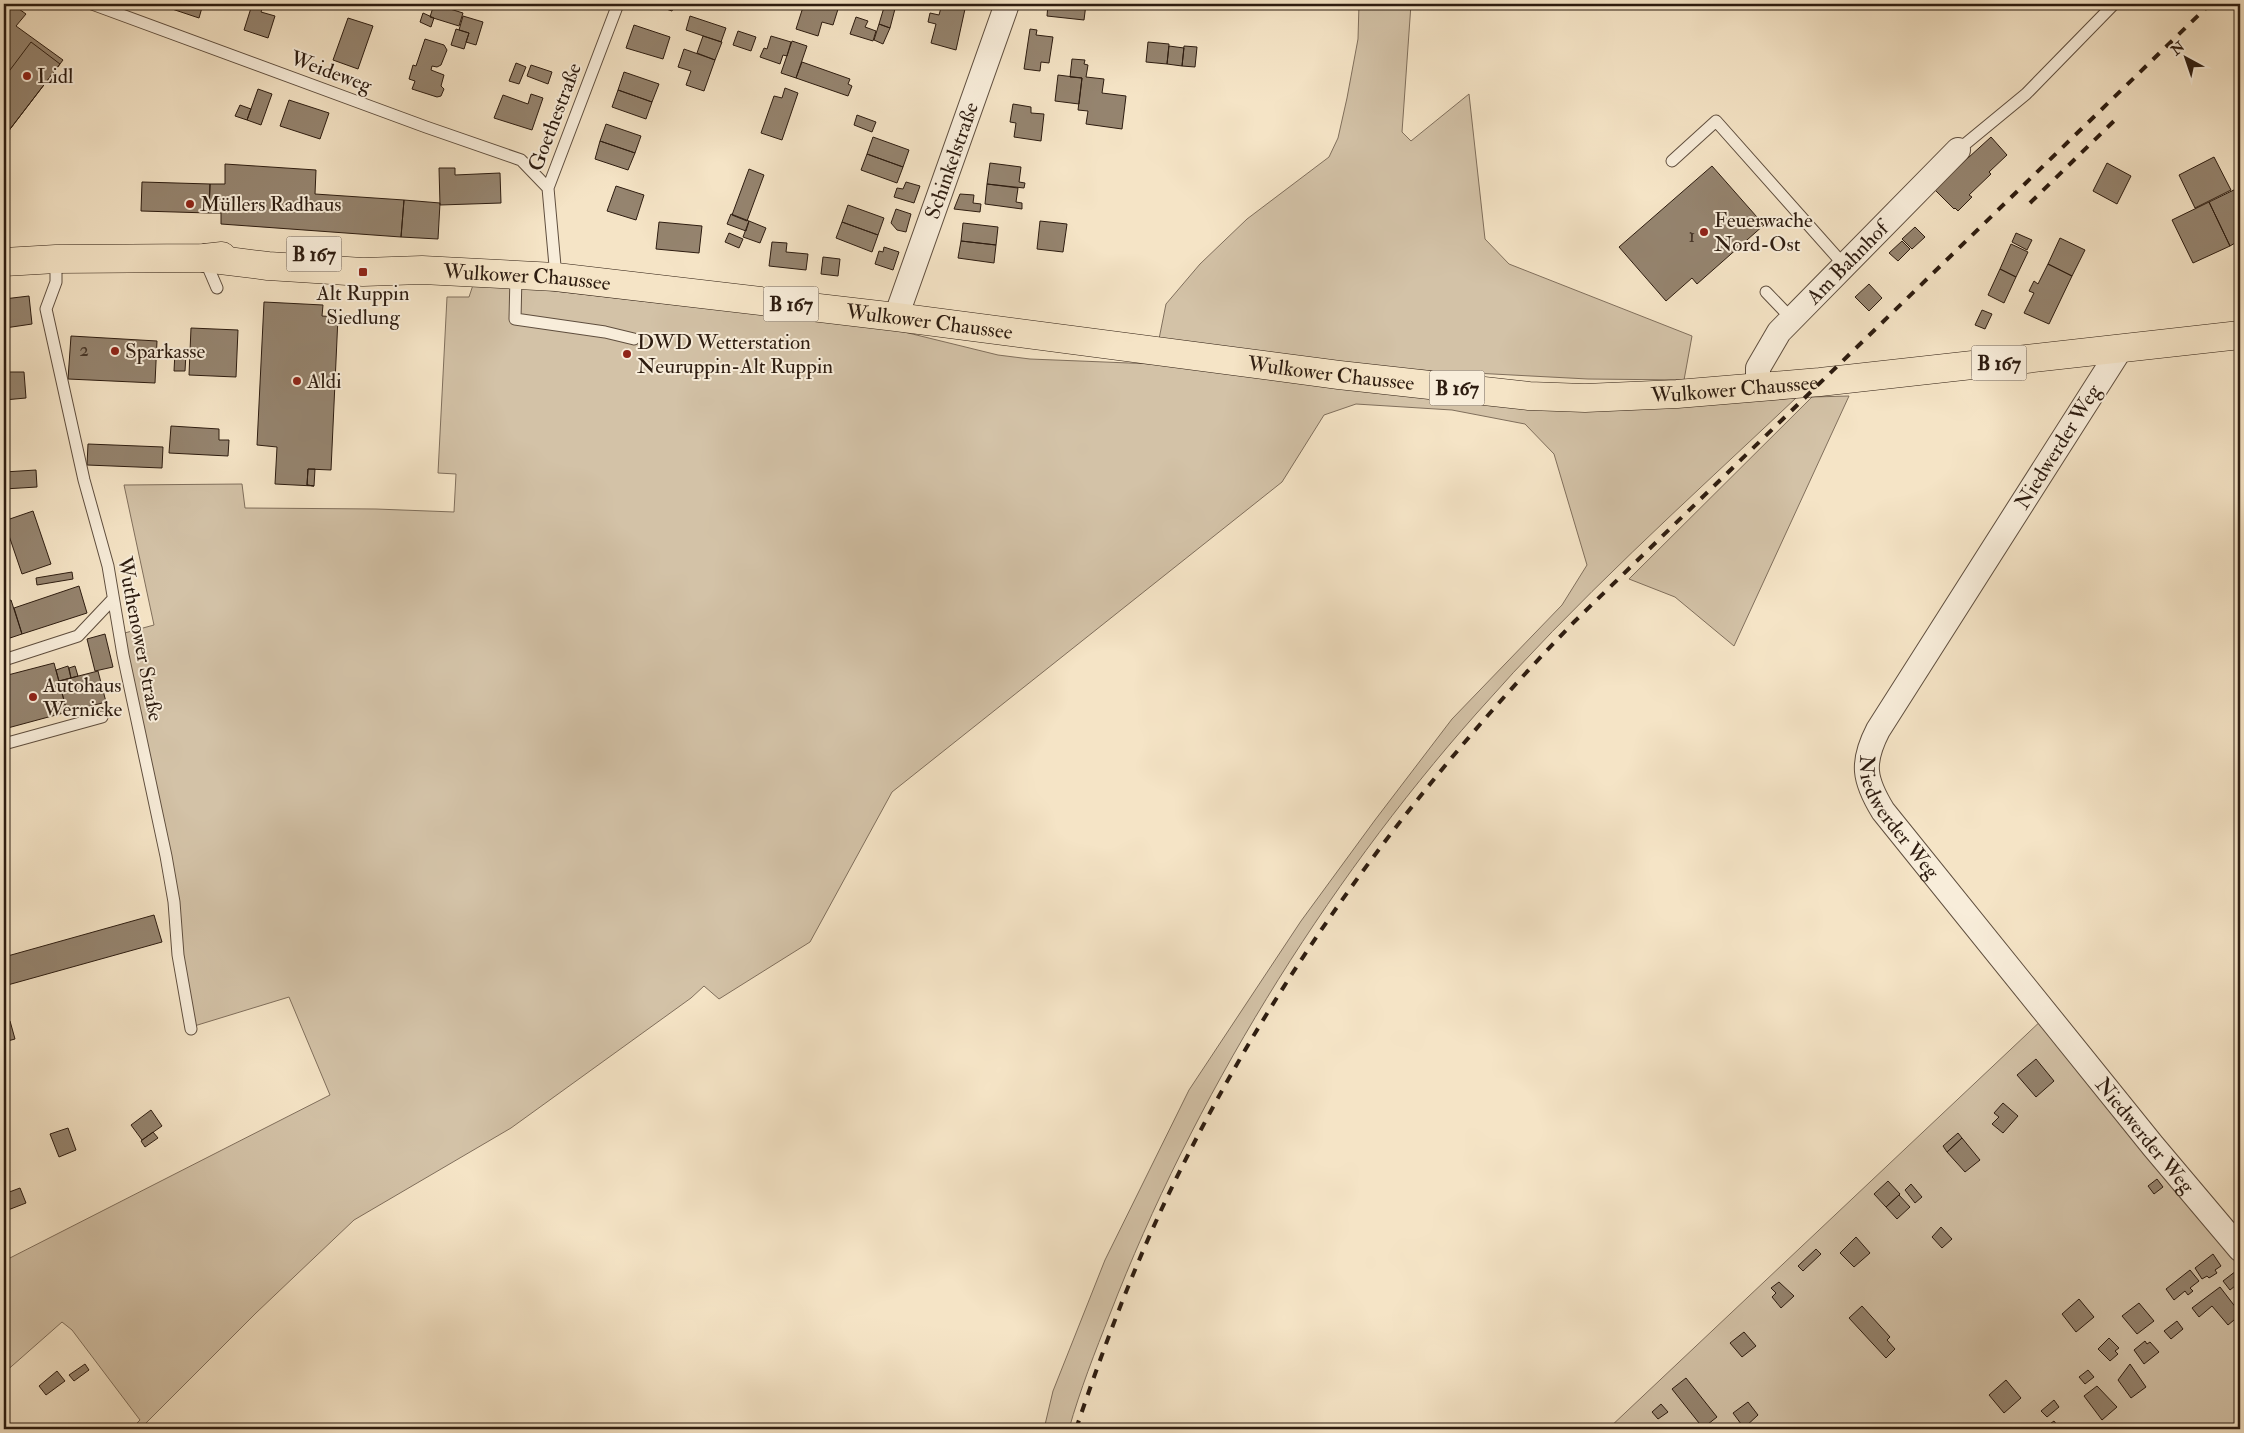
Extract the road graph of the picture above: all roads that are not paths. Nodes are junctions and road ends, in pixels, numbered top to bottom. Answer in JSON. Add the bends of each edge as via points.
{"nodes":[{"id":1,"x":92,"y":4,"type":"edge"},
{"id":2,"x":618,"y":4,"type":"edge"},
{"id":3,"x":1007,"y":4,"type":"edge"},
{"id":4,"x":2114,"y":4,"type":"edge"},
{"id":5,"x":1958,"y":150,"type":"joint"},
{"id":6,"x":1672,"y":162,"type":"dead end"},
{"id":7,"x":548,"y":188,"type":"junction"},
{"id":8,"x":204,"y":258,"type":"junction"},
{"id":9,"x":56,"y":259,"type":"junction"},
{"id":10,"x":4,"y":262,"type":"edge"},
{"id":11,"x":1844,"y":265,"type":"junction"},
{"id":12,"x":516,"y":275,"type":"junction"},
{"id":13,"x":556,"y":277,"type":"junction"},
{"id":14,"x":217,"y":288,"type":"dead end"},
{"id":15,"x":1766,"y":292,"type":"dead end"},
{"id":16,"x":896,"y":317,"type":"junction"},
{"id":17,"x":1791,"y":318,"type":"junction"},
{"id":18,"x":2240,"y":335,"type":"edge"},
{"id":19,"x":634,"y":339,"type":"dead end"},
{"id":20,"x":2121,"y":348,"type":"junction"},
{"id":21,"x":1758,"y":388,"type":"junction"},
{"id":22,"x":113,"y":599,"type":"junction"},
{"id":23,"x":4,"y":660,"type":"edge"},
{"id":24,"x":102,"y":717,"type":"dead end"},
{"id":25,"x":4,"y":744,"type":"edge"},
{"id":26,"x":191,"y":1029,"type":"dead end"},
{"id":27,"x":2240,"y":1248,"type":"edge"}],
"edges":[{"from":1,"to":7,"type":"lane","name":"Weideweg","via":[[521,160]]},
{"from":2,"to":7,"type":"lane","name":"Goethestraße"},
{"from":3,"to":16,"type":"street","name":"Schinkelstraße"},
{"from":4,"to":5,"type":"lane","via":[[2026,94]]},
{"from":5,"to":11,"type":"street","name":"Am Bahnhof"},
{"from":6,"to":11,"type":"lane","via":[[1716,121]]},
{"from":7,"to":13,"type":"lane","name":"Goethestraße"},
{"from":8,"to":9,"type":"main road","name":"Wulkower Chaussee","number":"B 167"},
{"from":8,"to":12,"type":"main road","name":"Wulkower Chaussee","number":"B 167","via":[[363,272],[422,270]]},
{"from":8,"to":14,"type":"lane"},
{"from":9,"to":10,"type":"main road","name":"Wulkower Chaussee","number":"B 167"},
{"from":9,"to":22,"type":"lane","name":"Wuthenower Straße","via":[[56,282],[46,310],[84,480],[108,566]]},
{"from":11,"to":17,"type":"street","name":"Am Bahnhof"},
{"from":12,"to":13,"type":"main road","name":"Wulkower Chaussee","number":"B 167"},
{"from":12,"to":19,"type":"lane","via":[[515,319]]},
{"from":13,"to":16,"type":"main road","name":"Wulkower Chaussee","number":"B 167"},
{"from":15,"to":17,"type":"lane"},
{"from":16,"to":21,"type":"main road","name":"Wulkower Chaussee","number":"B 167","via":[[1529,396],[1585,398]]},
{"from":17,"to":21,"type":"street","name":"Am Bahnhof","via":[[1758,368]]},
{"from":18,"to":20,"type":"main road","name":"Wulkower Chaussee","number":"B 167"},
{"from":20,"to":21,"type":"main road","name":"Wulkower Chaussee","number":"B 167"},
{"from":20,"to":27,"type":"street","name":"Niedwerder Weg","via":[[1878,730],[1866,758],[1868,780],[1889,818],[2152,1146]]},
{"from":22,"to":23,"type":"lane","via":[[78,636]]},
{"from":22,"to":26,"type":"lane","name":"Wuthenower Straße","via":[[170,874],[178,955]]},
{"from":24,"to":25,"type":"lane"}]}
